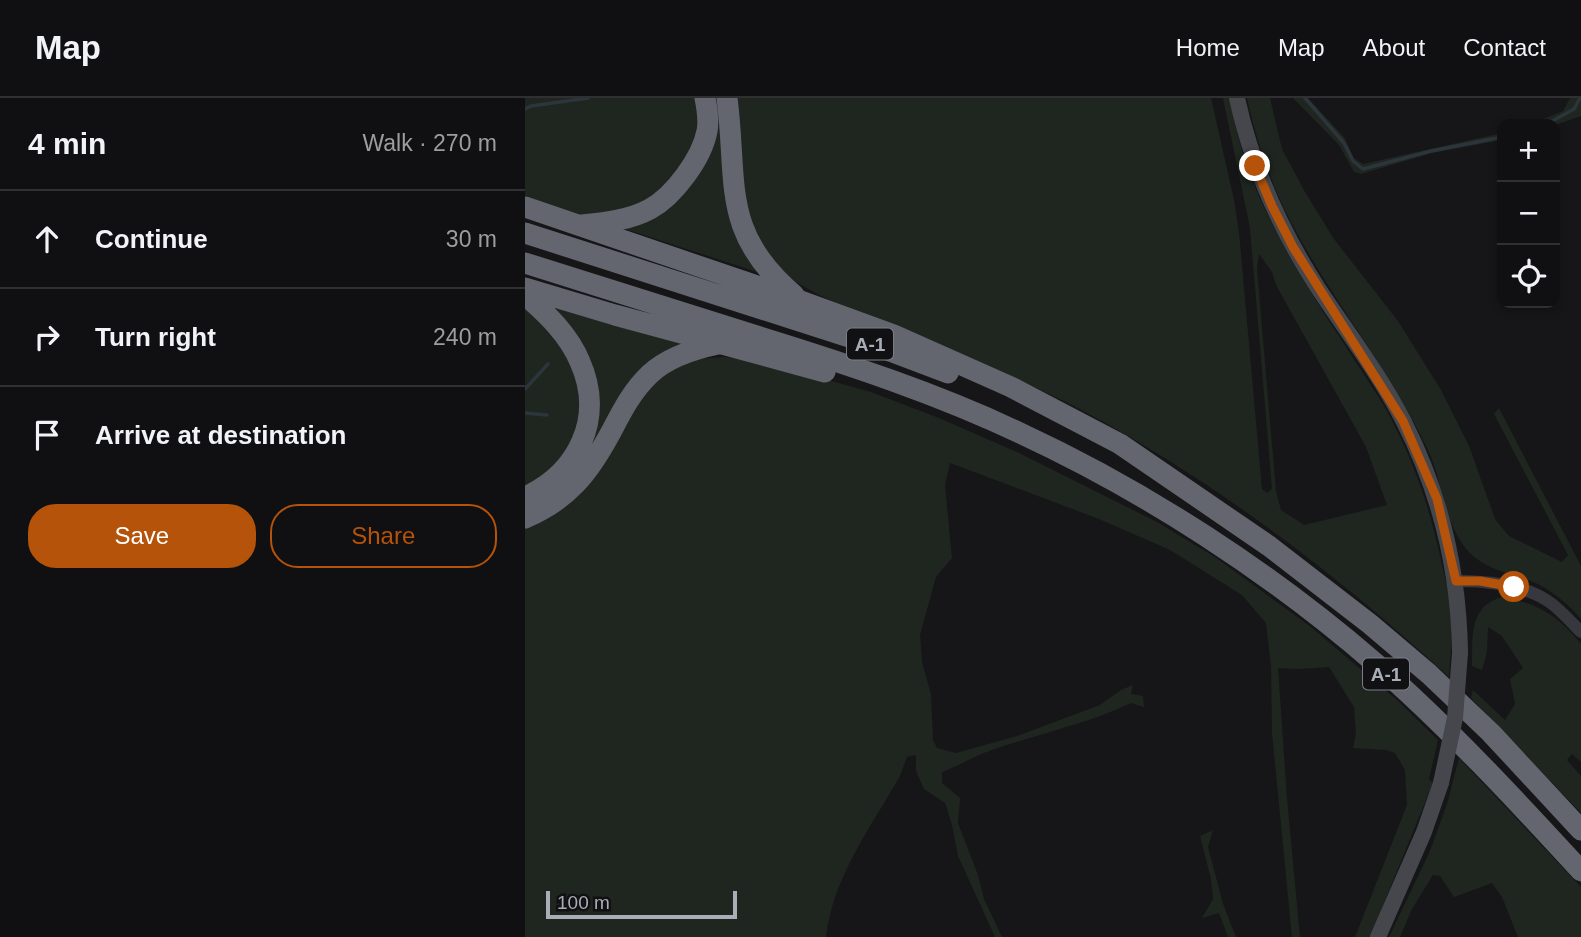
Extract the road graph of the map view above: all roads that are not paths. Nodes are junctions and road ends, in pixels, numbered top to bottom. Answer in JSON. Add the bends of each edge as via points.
{"nodes":[{"id":1,"x":705,"y":98,"type":"edge"},
{"id":2,"x":727,"y":98,"type":"edge"},
{"id":3,"x":1237,"y":98,"type":"edge"},
{"id":4,"x":525,"y":207,"type":"edge"},
{"id":5,"x":576,"y":226,"type":"junction"},
{"id":6,"x":525,"y":233,"type":"edge"},
{"id":7,"x":525,"y":263,"type":"edge"},
{"id":8,"x":525,"y":288,"type":"edge"},
{"id":9,"x":525,"y":295,"type":"edge"},
{"id":10,"x":801,"y":301,"type":"junction"},
{"id":11,"x":723,"y":344,"type":"junction"},
{"id":12,"x":979,"y":414,"type":"junction"},
{"id":13,"x":525,"y":498,"type":"edge"},
{"id":14,"x":1197,"y":498,"type":"junction"},
{"id":15,"x":525,"y":518,"type":"edge"},
{"id":16,"x":1456,"y":581,"type":"junction"},
{"id":17,"x":1581,"y":632,"type":"edge"},
{"id":18,"x":1581,"y":830,"type":"edge"},
{"id":19,"x":1581,"y":871,"type":"edge"},
{"id":20,"x":1378,"y":937,"type":"edge"}],
"edges":[{"from":1,"to":5,"type":"highway","via":[[707,131],[684,178],[669,196],[633,216]]},
{"from":2,"to":10,"type":"highway","via":[[741,223],[760,262]]},
{"from":3,"to":16,"type":"street","via":[[1255,166],[1272,206],[1317,286],[1398,411],[1423,461]]},
{"from":4,"to":5,"type":"highway"},
{"from":5,"to":10,"type":"highway"},
{"from":6,"to":14,"type":"highway","number":"A-1","via":[[942,370],[1071,428]]},
{"from":7,"to":12,"type":"highway","number":"A-1","via":[[828,359]]},
{"from":8,"to":11,"type":"highway"},
{"from":9,"to":13,"type":"highway","via":[[569,343],[580,361],[589,396],[588,422],[574,458],[558,478]]},
{"from":10,"to":14,"type":"highway","via":[[894,335],[1011,387],[1120,444]]},
{"from":11,"to":12,"type":"highway"},
{"from":11,"to":15,"type":"highway","via":[[669,360],[651,373],[635,390],[584,476],[555,503]]},
{"from":12,"to":19,"type":"highway","number":"A-1","via":[[1121,486],[1268,579],[1373,662],[1478,759]]},
{"from":14,"to":18,"type":"highway","number":"A-1","via":[[1324,587],[1429,674]]},
{"from":16,"to":17,"type":"street","via":[[1514,587],[1548,601]]},
{"from":16,"to":20,"type":"street","bridge":true,"via":[[1460,653],[1455,718],[1441,783]]}]}
